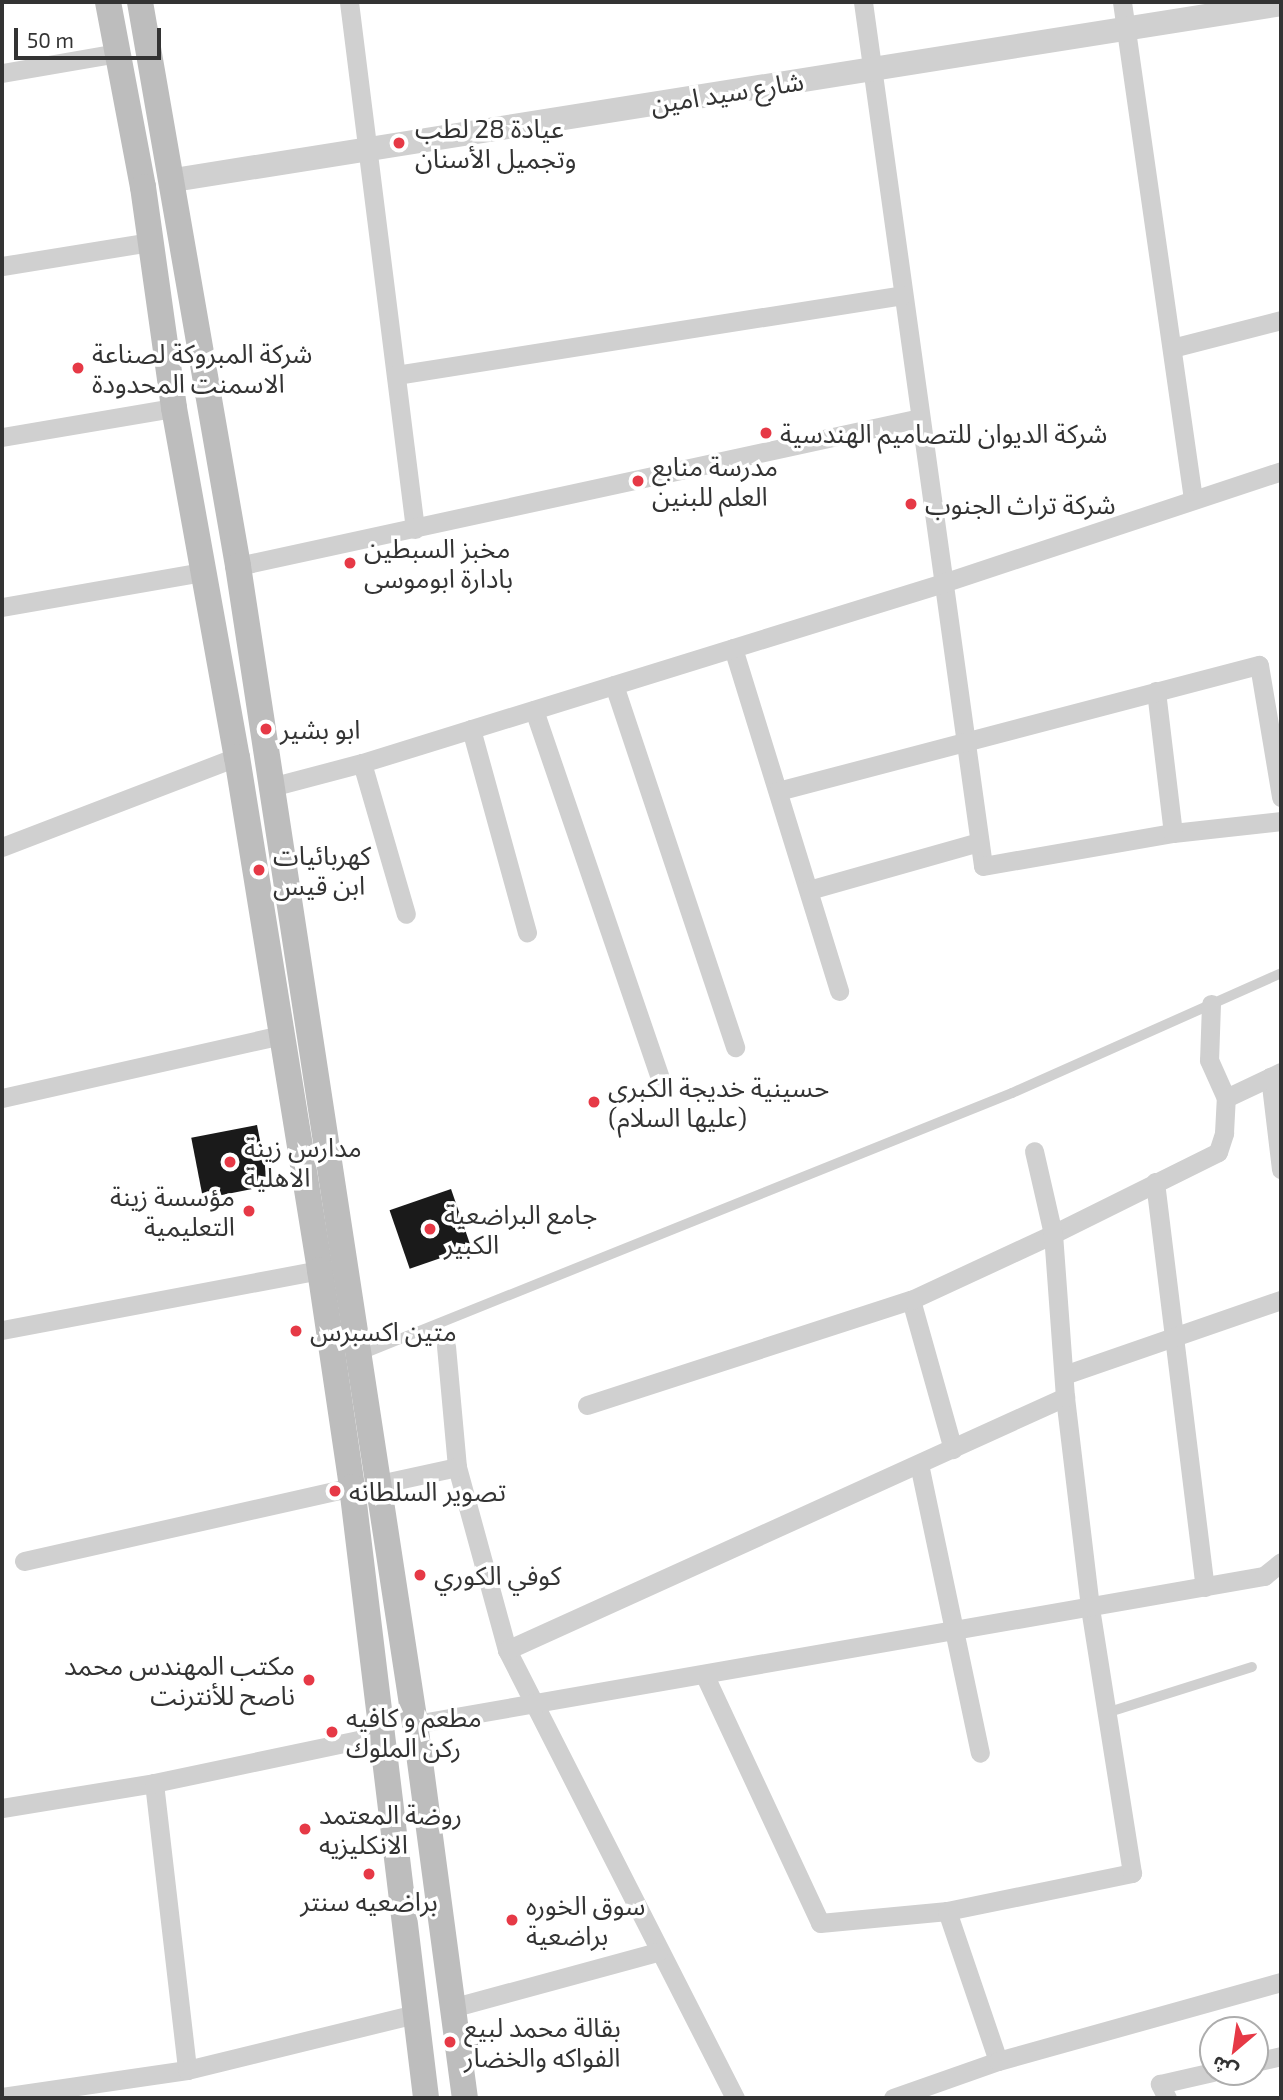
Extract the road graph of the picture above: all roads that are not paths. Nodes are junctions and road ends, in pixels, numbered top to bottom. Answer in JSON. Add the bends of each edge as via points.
{"nodes":[{"id":1,"x":108,"y":2,"type":"edge"},
{"id":2,"x":140,"y":2,"type":"edge"},
{"id":3,"x":349,"y":2,"type":"edge"},
{"id":4,"x":863,"y":2,"type":"edge"},
{"id":5,"x":1122,"y":2,"type":"edge"},
{"id":6,"x":1281,"y":4,"type":"edge"},
{"id":7,"x":1126,"y":28,"type":"junction"},
{"id":8,"x":118,"y":53,"type":"junction"},
{"id":9,"x":872,"y":69,"type":"junction"},
{"id":10,"x":2,"y":73,"type":"edge"},
{"id":11,"x":368,"y":149,"type":"junction"},
{"id":12,"x":174,"y":180,"type":"junction"},
{"id":13,"x":143,"y":187,"type":"junction"},
{"id":14,"x":150,"y":242,"type":"junction"},
{"id":15,"x":2,"y":266,"type":"edge"},
{"id":16,"x":903,"y":295,"type":"junction"},
{"id":17,"x":1281,"y":320,"type":"edge"},
{"id":18,"x":1172,"y":348,"type":"junction"},
{"id":19,"x":396,"y":375,"type":"junction"},
{"id":20,"x":174,"y":408,"type":"junction"},
{"id":21,"x":920,"y":418,"type":"junction"},
{"id":22,"x":2,"y":437,"type":"edge"},
{"id":23,"x":1281,"y":471,"type":"edge"},
{"id":24,"x":1194,"y":499,"type":"junction"},
{"id":25,"x":415,"y":529,"type":"junction"},
{"id":26,"x":238,"y":566,"type":"junction"},
{"id":27,"x":203,"y":572,"type":"junction"},
{"id":28,"x":943,"y":583,"type":"junction"},
{"id":29,"x":2,"y":607,"type":"edge"},
{"id":30,"x":733,"y":648,"type":"junction"},
{"id":31,"x":614,"y":685,"type":"junction"},
{"id":32,"x":1156,"y":691,"type":"junction"},
{"id":33,"x":534,"y":710,"type":"junction"},
{"id":34,"x":471,"y":729,"type":"junction"},
{"id":35,"x":966,"y":744,"type":"junction"},
{"id":36,"x":237,"y":757,"type":"junction"},
{"id":37,"x":362,"y":763,"type":"junction"},
{"id":38,"x":271,"y":786,"type":"junction"},
{"id":39,"x":778,"y":791,"type":"junction"},
{"id":40,"x":1281,"y":797,"type":"edge"},
{"id":41,"x":1281,"y":821,"type":"edge"},
{"id":42,"x":1173,"y":834,"type":"junction"},
{"id":43,"x":979,"y":842,"type":"junction"},
{"id":44,"x":2,"y":847,"type":"edge"},
{"id":45,"x":809,"y":890,"type":"junction"},
{"id":46,"x":406,"y":914,"type":"dead end"},
{"id":47,"x":527,"y":932,"type":"dead end"},
{"id":48,"x":1281,"y":972,"type":"edge"},
{"id":49,"x":839,"y":991,"type":"dead end"},
{"id":50,"x":1211,"y":1004,"type":"junction"},
{"id":51,"x":281,"y":1035,"type":"junction"},
{"id":52,"x":735,"y":1047,"type":"dead end"},
{"id":53,"x":1275,"y":1074,"type":"edge"},
{"id":54,"x":659,"y":1075,"type":"dead end"},
{"id":55,"x":2,"y":1098,"type":"edge"},
{"id":56,"x":1226,"y":1098,"type":"junction"},
{"id":57,"x":1034,"y":1151,"type":"dead end"},
{"id":58,"x":1281,"y":1169,"type":"edge"},
{"id":59,"x":1155,"y":1182,"type":"junction"},
{"id":60,"x":1054,"y":1234,"type":"junction"},
{"id":61,"x":320,"y":1270,"type":"junction"},
{"id":62,"x":911,"y":1300,"type":"junction"},
{"id":63,"x":1281,"y":1300,"type":"edge"},
{"id":64,"x":2,"y":1331,"type":"edge"},
{"id":65,"x":1172,"y":1337,"type":"junction"},
{"id":66,"x":446,"y":1346,"type":"dead end"},
{"id":67,"x":359,"y":1355,"type":"junction"},
{"id":68,"x":1063,"y":1375,"type":"junction"},
{"id":69,"x":1065,"y":1397,"type":"junction"},
{"id":70,"x":587,"y":1405,"type":"dead end"},
{"id":71,"x":953,"y":1449,"type":"junction"},
{"id":72,"x":919,"y":1464,"type":"junction"},
{"id":73,"x":457,"y":1467,"type":"junction"},
{"id":74,"x":379,"y":1484,"type":"junction"},
{"id":75,"x":352,"y":1488,"type":"junction"},
{"id":76,"x":24,"y":1561,"type":"dead end"},
{"id":77,"x":1281,"y":1562,"type":"edge"},
{"id":78,"x":1205,"y":1587,"type":"junction"},
{"id":79,"x":1090,"y":1607,"type":"junction"},
{"id":80,"x":954,"y":1632,"type":"junction"},
{"id":81,"x":507,"y":1650,"type":"junction"},
{"id":82,"x":1252,"y":1667,"type":"dead end"},
{"id":83,"x":705,"y":1676,"type":"junction"},
{"id":84,"x":533,"y":1705,"type":"junction"},
{"id":85,"x":1107,"y":1713,"type":"junction"},
{"id":86,"x":415,"y":1724,"type":"junction"},
{"id":87,"x":382,"y":1735,"type":"junction"},
{"id":88,"x":980,"y":1753,"type":"dead end"},
{"id":89,"x":154,"y":1783,"type":"junction"},
{"id":90,"x":2,"y":1808,"type":"edge"},
{"id":91,"x":947,"y":1911,"type":"junction"},
{"id":92,"x":658,"y":1952,"type":"junction"},
{"id":93,"x":1281,"y":1982,"type":"edge"},
{"id":94,"x":455,"y":2007,"type":"junction"},
{"id":95,"x":415,"y":2014,"type":"junction"},
{"id":96,"x":998,"y":2061,"type":"junction"},
{"id":97,"x":187,"y":2070,"type":"junction"},
{"id":98,"x":1199,"y":2074,"type":"edge"},
{"id":99,"x":2,"y":2096,"type":"edge"},
{"id":100,"x":426,"y":2098,"type":"edge"},
{"id":101,"x":466,"y":2098,"type":"edge"},
{"id":102,"x":735,"y":2098,"type":"edge"},
{"id":103,"x":893,"y":2098,"type":"edge"},
{"id":104,"x":1167,"y":2098,"type":"edge"}],
"edges":[{"from":1,"to":8,"type":"main road"},
{"from":2,"to":12,"type":"main road"},
{"from":3,"to":11,"type":"street"},
{"from":4,"to":9,"type":"street"},
{"from":5,"to":7,"type":"street"},
{"from":6,"to":7,"type":"street","name":"شارع سيد امين"},
{"from":7,"to":9,"type":"street","name":"شارع سيد امين"},
{"from":7,"to":18,"type":"street"},
{"from":8,"to":10,"type":"street"},
{"from":8,"to":13,"type":"main road"},
{"from":9,"to":11,"type":"street","name":"شارع سيد امين"},
{"from":9,"to":16,"type":"street"},
{"from":11,"to":12,"type":"street","name":"شارع سيد امين"},
{"from":11,"to":19,"type":"street"},
{"from":12,"to":13,"type":"main road"},
{"from":12,"to":26,"type":"main road"},
{"from":13,"to":14,"type":"main road"},
{"from":14,"to":15,"type":"street"},
{"from":14,"to":20,"type":"main road"},
{"from":16,"to":19,"type":"street"},
{"from":16,"to":21,"type":"street"},
{"from":17,"to":18,"type":"street"},
{"from":18,"to":24,"type":"street"},
{"from":19,"to":25,"type":"street"},
{"from":20,"to":22,"type":"street"},
{"from":20,"to":27,"type":"main road"},
{"from":21,"to":25,"type":"street"},
{"from":21,"to":28,"type":"street"},
{"from":23,"to":24,"type":"street"},
{"from":24,"to":28,"type":"street"},
{"from":25,"to":26,"type":"street"},
{"from":26,"to":27,"type":"main road"},
{"from":26,"to":38,"type":"main road"},
{"from":27,"to":29,"type":"street"},
{"from":27,"to":36,"type":"main road"},
{"from":28,"to":30,"type":"street"},
{"from":28,"to":35,"type":"street"},
{"from":30,"to":31,"type":"street"},
{"from":30,"to":39,"type":"street"},
{"from":31,"to":33,"type":"street"},
{"from":31,"to":52,"type":"street"},
{"from":32,"to":35,"type":"street"},
{"from":32,"to":40,"type":"street","via":[[1259,665]]},
{"from":32,"to":42,"type":"street"},
{"from":33,"to":34,"type":"street"},
{"from":33,"to":54,"type":"street"},
{"from":34,"to":37,"type":"street"},
{"from":34,"to":47,"type":"street"},
{"from":35,"to":39,"type":"street"},
{"from":35,"to":43,"type":"street"},
{"from":36,"to":44,"type":"street"},
{"from":36,"to":51,"type":"main road"},
{"from":37,"to":38,"type":"street"},
{"from":37,"to":46,"type":"street"},
{"from":38,"to":67,"type":"main road"},
{"from":39,"to":45,"type":"street"},
{"from":41,"to":42,"type":"street"},
{"from":42,"to":43,"type":"street","via":[[983,866]]},
{"from":43,"to":45,"type":"street"},
{"from":45,"to":49,"type":"street"},
{"from":48,"to":50,"type":"lane"},
{"from":50,"to":56,"type":"street","via":[[1209,1060]]},
{"from":50,"to":67,"type":"lane","via":[[1012,1093]]},
{"from":51,"to":55,"type":"street"},
{"from":51,"to":61,"type":"main road"},
{"from":53,"to":56,"type":"street"},
{"from":53,"to":58,"type":"street"},
{"from":56,"to":59,"type":"street","via":[[1218,1152]]},
{"from":57,"to":60,"type":"street"},
{"from":59,"to":60,"type":"street"},
{"from":59,"to":65,"type":"street"},
{"from":60,"to":62,"type":"street"},
{"from":60,"to":68,"type":"street"},
{"from":61,"to":64,"type":"street"},
{"from":61,"to":75,"type":"main road"},
{"from":62,"to":70,"type":"street"},
{"from":62,"to":71,"type":"street"},
{"from":63,"to":65,"type":"street"},
{"from":65,"to":68,"type":"street"},
{"from":65,"to":78,"type":"street"},
{"from":66,"to":73,"type":"street"},
{"from":67,"to":74,"type":"main road"},
{"from":68,"to":69,"type":"street"},
{"from":69,"to":71,"type":"street"},
{"from":69,"to":79,"type":"street"},
{"from":71,"to":72,"type":"street"},
{"from":72,"to":80,"type":"street"},
{"from":72,"to":81,"type":"street"},
{"from":73,"to":74,"type":"street"},
{"from":73,"to":81,"type":"street"},
{"from":74,"to":86,"type":"main road"},
{"from":75,"to":76,"type":"street"},
{"from":75,"to":87,"type":"main road"},
{"from":77,"to":78,"type":"street","via":[[1264,1576]]},
{"from":78,"to":79,"type":"street"},
{"from":79,"to":80,"type":"street"},
{"from":79,"to":85,"type":"street"},
{"from":80,"to":83,"type":"street"},
{"from":80,"to":88,"type":"street"},
{"from":81,"to":84,"type":"street"},
{"from":82,"to":85,"type":"lane"},
{"from":83,"to":84,"type":"street"},
{"from":83,"to":91,"type":"street","via":[[820,1923]]},
{"from":84,"to":86,"type":"street"},
{"from":84,"to":92,"type":"street"},
{"from":85,"to":91,"type":"street","via":[[1132,1873]]},
{"from":86,"to":94,"type":"main road"},
{"from":87,"to":89,"type":"street"},
{"from":87,"to":95,"type":"main road"},
{"from":89,"to":90,"type":"street"},
{"from":89,"to":97,"type":"street"},
{"from":91,"to":96,"type":"street"},
{"from":92,"to":94,"type":"street"},
{"from":92,"to":102,"type":"street"},
{"from":93,"to":96,"type":"street"},
{"from":94,"to":101,"type":"main road"},
{"from":95,"to":97,"type":"street"},
{"from":95,"to":100,"type":"main road"},
{"from":96,"to":103,"type":"street"},
{"from":97,"to":99,"type":"street"},
{"from":98,"to":104,"type":"street","via":[[1160,2084]]}]}
